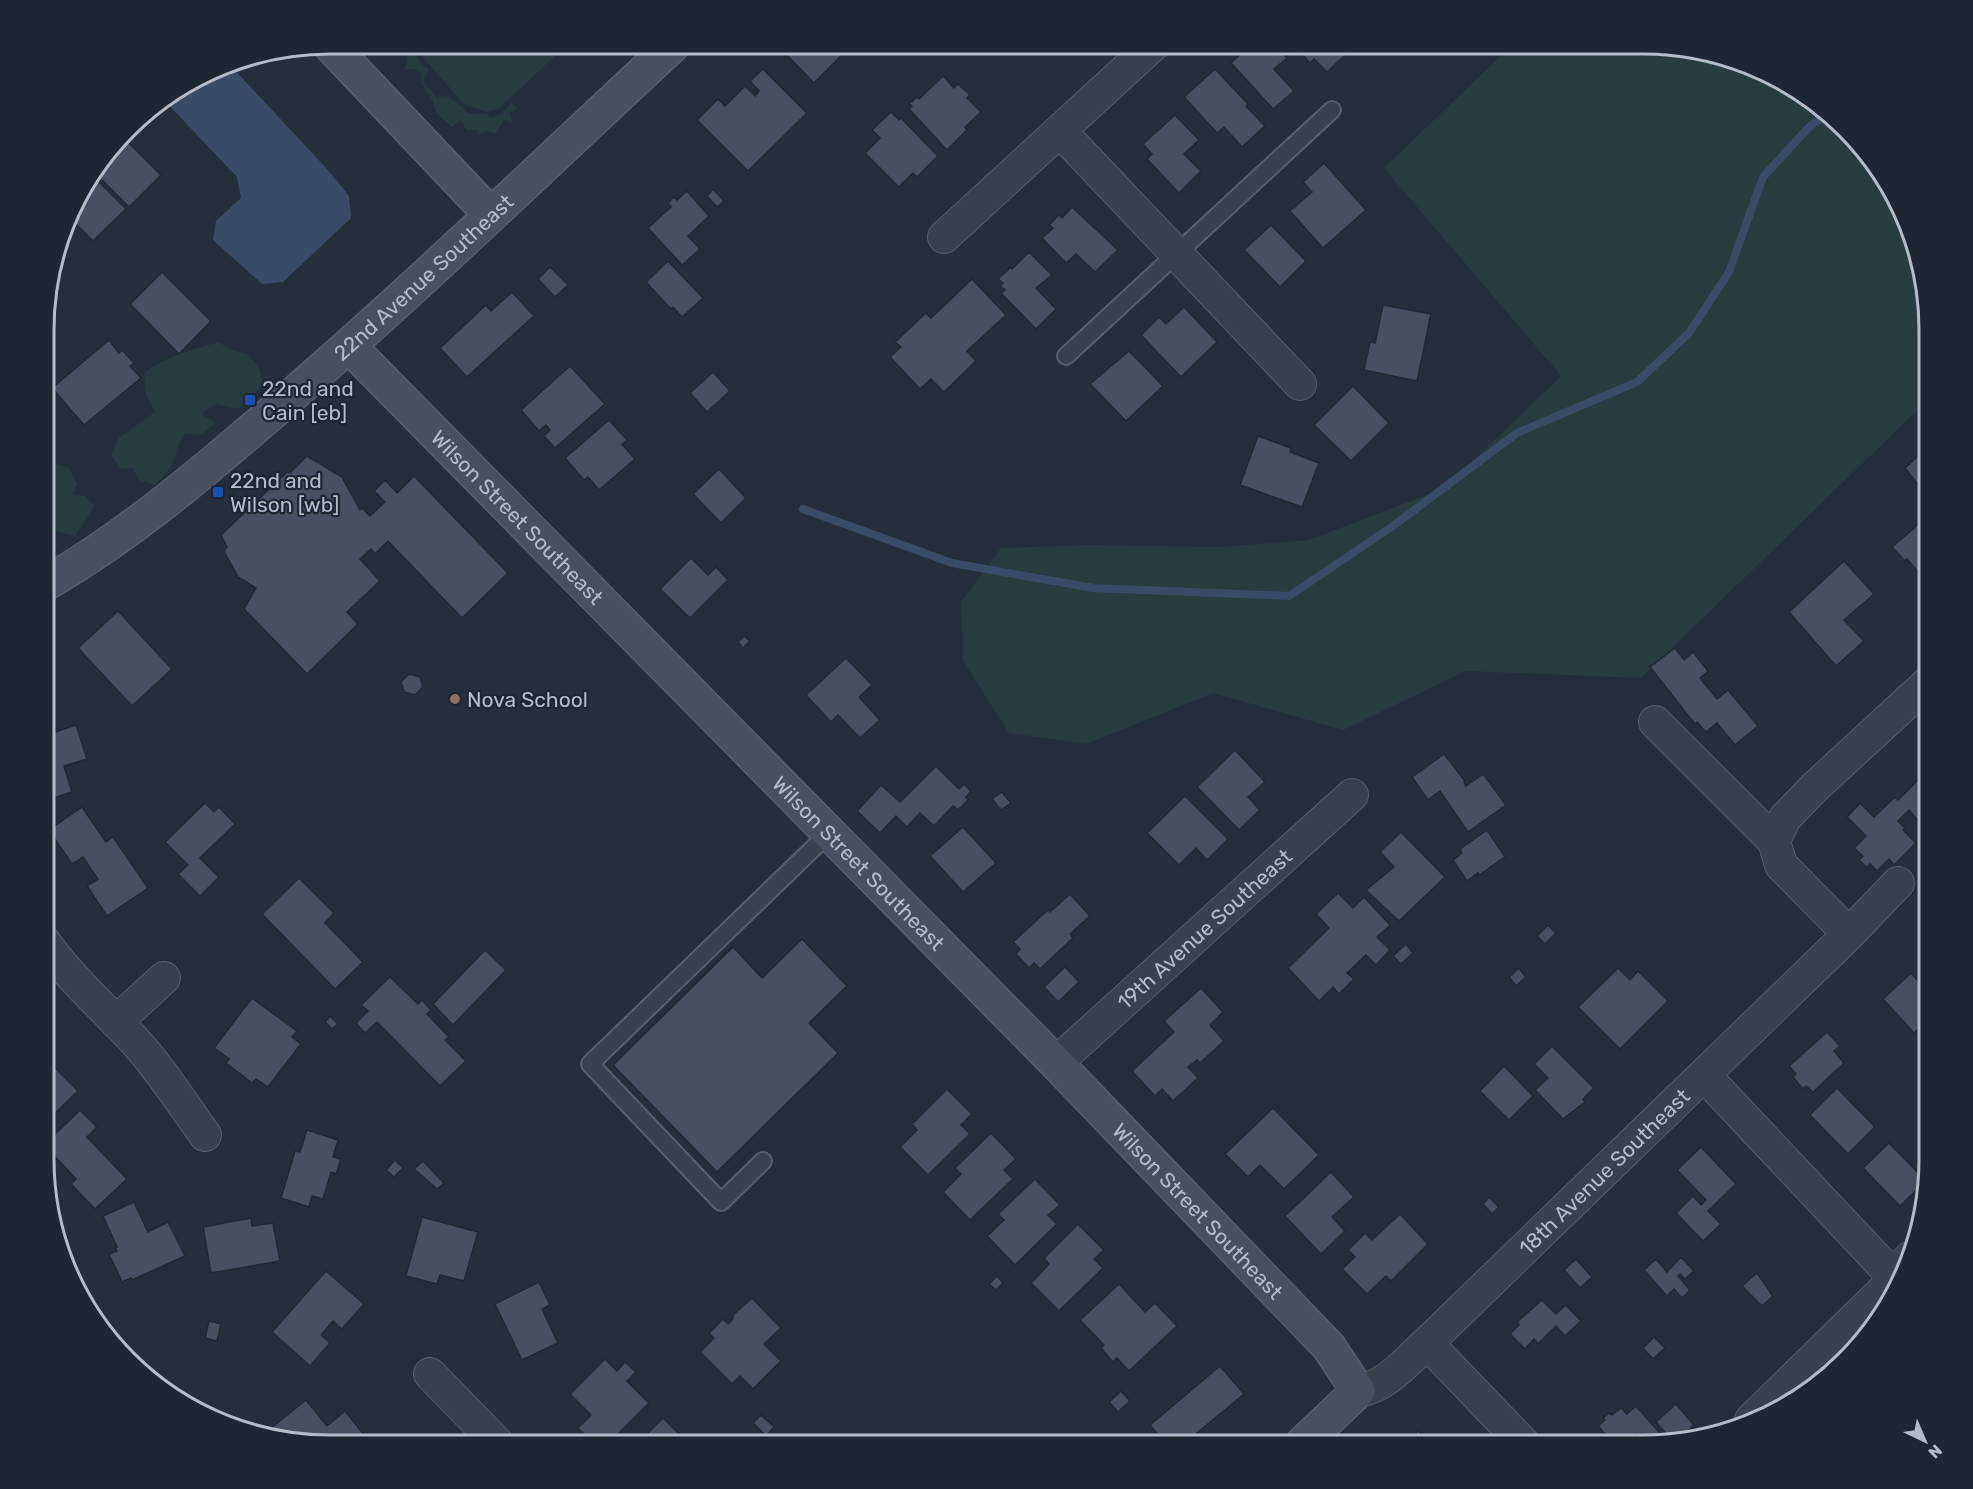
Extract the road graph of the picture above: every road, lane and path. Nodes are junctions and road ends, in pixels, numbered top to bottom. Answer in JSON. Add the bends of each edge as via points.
{"nodes":[{"id":1,"x":339,"y":54,"type":"edge"},
{"id":2,"x":663,"y":54,"type":"edge"},
{"id":3,"x":1143,"y":54,"type":"edge"},
{"id":4,"x":1332,"y":110,"type":"dead end"},
{"id":5,"x":1060,"y":131,"type":"junction"},
{"id":6,"x":491,"y":214,"type":"junction"},
{"id":7,"x":944,"y":237,"type":"dead end"},
{"id":8,"x":1175,"y":253,"type":"junction"},
{"id":9,"x":349,"y":346,"type":"junction"},
{"id":10,"x":1066,"y":356,"type":"dead end"},
{"id":11,"x":1300,"y":384,"type":"dead end"},
{"id":12,"x":54,"y":579,"type":"edge"},
{"id":13,"x":1919,"y":691,"type":"edge"},
{"id":14,"x":1655,"y":722,"type":"dead end"},
{"id":15,"x":1352,"y":795,"type":"dead end"},
{"id":16,"x":829,"y":832,"type":"junction"},
{"id":17,"x":1774,"y":841,"type":"junction"},
{"id":18,"x":1898,"y":883,"type":"dead end"},
{"id":19,"x":1849,"y":934,"type":"junction"},
{"id":20,"x":54,"y":954,"type":"edge"},
{"id":21,"x":164,"y":978,"type":"dead end"},
{"id":22,"x":116,"y":1022,"type":"junction"},
{"id":23,"x":1056,"y":1063,"type":"junction"},
{"id":24,"x":1704,"y":1075,"type":"junction"},
{"id":25,"x":205,"y":1135,"type":"dead end"},
{"id":26,"x":763,"y":1161,"type":"dead end"},
{"id":27,"x":1898,"y":1263,"type":"edge"},
{"id":28,"x":1892,"y":1279,"type":"edge"},
{"id":29,"x":1427,"y":1343,"type":"junction"},
{"id":30,"x":430,"y":1374,"type":"dead end"},
{"id":31,"x":1358,"y":1391,"type":"junction"},
{"id":32,"x":1762,"y":1408,"type":"edge"},
{"id":33,"x":489,"y":1435,"type":"edge"},
{"id":34,"x":1312,"y":1435,"type":"edge"},
{"id":35,"x":1515,"y":1435,"type":"edge"}],
"edges":[{"from":1,"to":6,"type":"street"},
{"from":2,"to":6,"type":"street","name":"22nd Avenue Southeast"},
{"from":3,"to":5,"type":"street"},
{"from":4,"to":8,"type":"lane"},
{"from":5,"to":7,"type":"street"},
{"from":5,"to":8,"type":"street"},
{"from":6,"to":9,"type":"street","name":"22nd Avenue Southeast"},
{"from":8,"to":10,"type":"lane"},
{"from":8,"to":11,"type":"street"},
{"from":9,"to":12,"type":"street","name":"22nd Avenue Southeast","via":[[149,516]]},
{"from":9,"to":16,"type":"street","name":"Wilson Street Southeast"},
{"from":13,"to":17,"type":"street","via":[[1814,788],[1785,818]]},
{"from":14,"to":17,"type":"street"},
{"from":15,"to":23,"type":"street","name":"19th Avenue Southeast"},
{"from":16,"to":23,"type":"street","name":"Wilson Street Southeast"},
{"from":16,"to":26,"type":"lane","via":[[590,1064],[721,1202]]},
{"from":17,"to":19,"type":"street","via":[[1781,865]]},
{"from":18,"to":19,"type":"street","name":"18th Avenue Southeast"},
{"from":19,"to":24,"type":"street","name":"18th Avenue Southeast"},
{"from":20,"to":22,"type":"street"},
{"from":21,"to":22,"type":"street"},
{"from":22,"to":25,"type":"street","via":[[164,1076]]},
{"from":23,"to":31,"type":"street","name":"Wilson Street Southeast","via":[[1329,1347]]},
{"from":24,"to":27,"type":"street"},
{"from":24,"to":29,"type":"street","name":"18th Avenue Southeast"},
{"from":28,"to":32,"type":"street"},
{"from":29,"to":31,"type":"street","name":"18th Avenue Southeast","via":[[1382,1383]]},
{"from":29,"to":35,"type":"street"},
{"from":30,"to":33,"type":"street"},
{"from":31,"to":34,"type":"street","name":"18th Avenue Southeast"}]}
